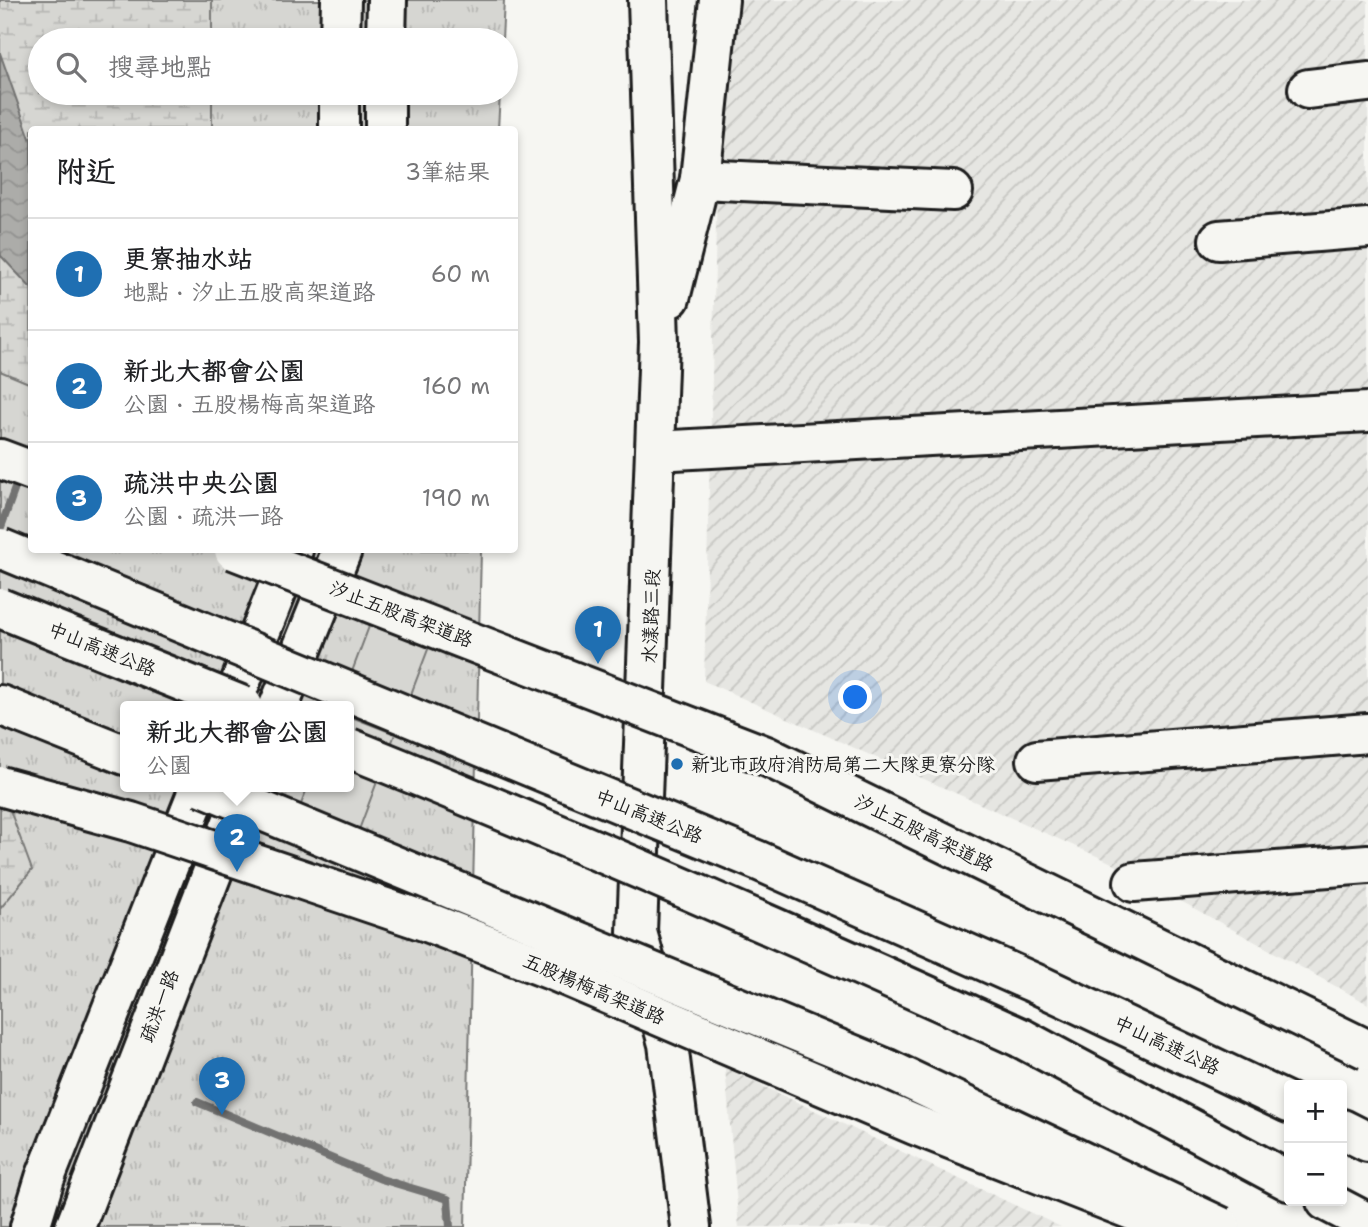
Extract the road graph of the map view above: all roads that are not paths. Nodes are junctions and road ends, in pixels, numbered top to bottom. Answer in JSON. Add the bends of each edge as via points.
{"nodes":[{"id":1,"x":341,"y":0,"type":"edge"},
{"id":2,"x":387,"y":0,"type":"edge"},
{"id":3,"x":648,"y":0,"type":"edge"},
{"id":4,"x":719,"y":0,"type":"edge"},
{"id":5,"x":340,"y":28,"type":"edge"},
{"id":6,"x":386,"y":28,"type":"edge"},
{"id":7,"x":1368,"y":82,"type":"edge"},
{"id":8,"x":1308,"y":89,"type":"dead end"},
{"id":9,"x":339,"y":105,"type":"edge"},
{"id":10,"x":385,"y":105,"type":"edge"},
{"id":11,"x":339,"y":126,"type":"edge"},
{"id":12,"x":385,"y":126,"type":"edge"},
{"id":13,"x":700,"y":179,"type":"junction"},
{"id":14,"x":953,"y":191,"type":"dead end"},
{"id":15,"x":1368,"y":228,"type":"edge"},
{"id":16,"x":1219,"y":240,"type":"dead end"},
{"id":17,"x":659,"y":342,"type":"junction"},
{"id":18,"x":1368,"y":412,"type":"edge"},
{"id":19,"x":656,"y":451,"type":"junction"},
{"id":20,"x":0,"y":459,"type":"edge"},
{"id":21,"x":28,"y":470,"type":"edge"},
{"id":22,"x":0,"y":548,"type":"edge"},
{"id":23,"x":242,"y":553,"type":"edge"},
{"id":24,"x":292,"y":553,"type":"edge"},
{"id":25,"x":341,"y":553,"type":"edge"},
{"id":26,"x":0,"y":608,"type":"edge"},
{"id":27,"x":231,"y":701,"type":"edge"},
{"id":28,"x":233,"y":701,"type":"edge"},
{"id":29,"x":281,"y":701,"type":"edge"},
{"id":30,"x":0,"y":705,"type":"edge"},
{"id":31,"x":1368,"y":733,"type":"edge"},
{"id":32,"x":354,"y":750,"type":"edge"},
{"id":33,"x":120,"y":753,"type":"edge"},
{"id":34,"x":1037,"y":760,"type":"dead end"},
{"id":35,"x":0,"y":786,"type":"edge"},
{"id":36,"x":199,"y":792,"type":"edge"},
{"id":37,"x":216,"y":792,"type":"edge"},
{"id":38,"x":244,"y":792,"type":"edge"},
{"id":39,"x":1368,"y":864,"type":"edge"},
{"id":40,"x":1134,"y":882,"type":"dead end"},
{"id":41,"x":1368,"y":1050,"type":"edge"},
{"id":42,"x":1284,"y":1101,"type":"edge"},
{"id":43,"x":1347,"y":1132,"type":"edge"},
{"id":44,"x":1368,"y":1142,"type":"edge"},
{"id":45,"x":1284,"y":1178,"type":"edge"},
{"id":46,"x":1336,"y":1206,"type":"edge"},
{"id":47,"x":1368,"y":1223,"type":"edge"},
{"id":48,"x":30,"y":1227,"type":"edge"},
{"id":49,"x":75,"y":1227,"type":"edge"},
{"id":50,"x":691,"y":1227,"type":"edge"},
{"id":51,"x":1175,"y":1227,"type":"edge"},
{"id":52,"x":1221,"y":1227,"type":"edge"}],
"edges":[{"from":1,"to":5,"type":"main road"},
{"from":2,"to":6,"type":"main road"},
{"from":3,"to":17,"type":"main road","name":"水漾路三段"},
{"from":4,"to":13,"type":"main road"},
{"from":7,"to":8,"type":"main road"},
{"from":9,"to":11,"type":"main road"},
{"from":10,"to":12,"type":"main road"},
{"from":13,"to":14,"type":"main road"},
{"from":13,"to":17,"type":"main road"},
{"from":15,"to":16,"type":"main road"},
{"from":17,"to":19,"type":"main road","name":"水漾路三段"},
{"from":18,"to":19,"type":"main road"},
{"from":19,"to":50,"type":"main road","name":"水漾路三段","via":[[637,932],[668,1044]]},
{"from":20,"to":21,"type":"main road"},
{"from":22,"to":42,"type":"main road","name":"中山高速公路","bridge":true,"via":[[759,861]]},
{"from":23,"to":41,"type":"main road","name":"汐止五股高架道路","bridge":true,"via":[[766,756]]},
{"from":24,"to":28,"type":"main road"},
{"from":25,"to":29,"type":"main road"},
{"from":26,"to":27,"type":"main road","name":"中山高速公路","bridge":true},
{"from":30,"to":33,"type":"main road"},
{"from":31,"to":34,"type":"main road"},
{"from":32,"to":45,"type":"main road","bridge":true,"via":[[511,813],[1021,1038]]},
{"from":35,"to":51,"type":"main road","name":"五股楊梅高架道路","bridge":true,"via":[[131,821],[430,923],[915,1125]]},
{"from":36,"to":48,"type":"main road","via":[[45,1178]]},
{"from":37,"to":52,"type":"main road","bridge":true,"via":[[886,1068]]},
{"from":38,"to":49,"type":"main road","name":"疏洪一路"},
{"from":39,"to":40,"type":"main road"},
{"from":43,"to":44,"type":"main road"},
{"from":46,"to":47,"type":"main road"}]}
